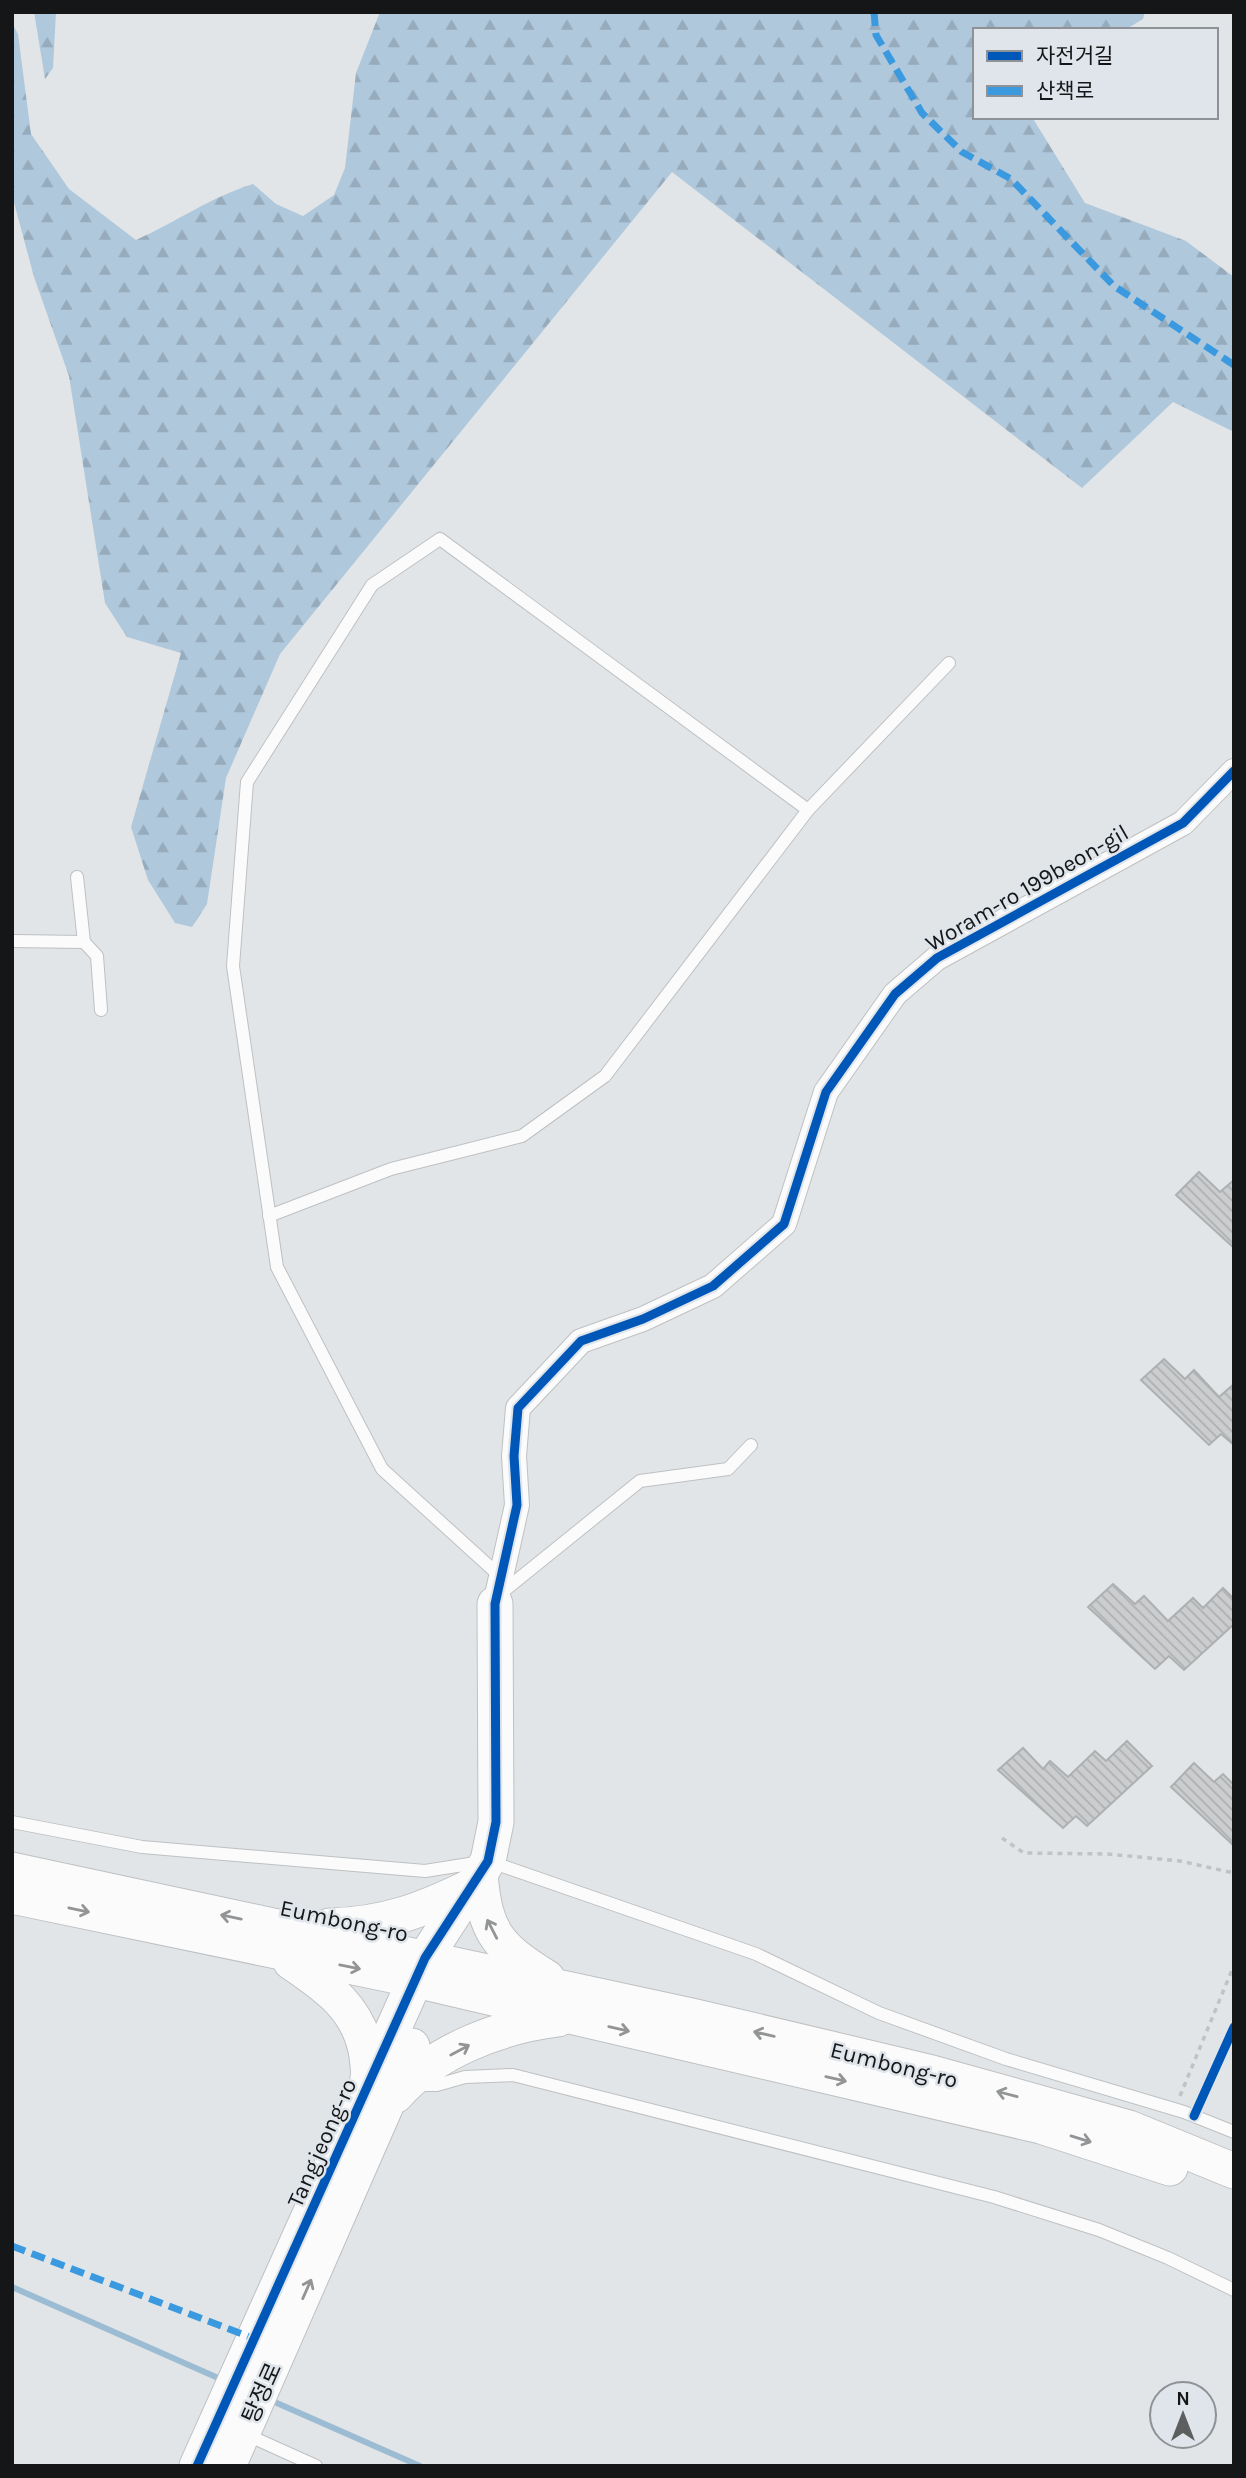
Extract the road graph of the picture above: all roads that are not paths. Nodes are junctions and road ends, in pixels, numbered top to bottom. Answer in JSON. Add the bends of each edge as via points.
{"nodes":[{"id":1,"x":948,"y":663,"type":"dead end"},
{"id":2,"x":1234,"y":771,"type":"edge"},
{"id":3,"x":808,"y":810,"type":"junction"},
{"id":4,"x":77,"y":877,"type":"dead end"},
{"id":5,"x":12,"y":941,"type":"edge"},
{"id":6,"x":84,"y":942,"type":"junction"},
{"id":7,"x":102,"y":1010,"type":"dead end"},
{"id":8,"x":269,"y":1216,"type":"junction"},
{"id":9,"x":751,"y":1445,"type":"dead end"},
{"id":10,"x":497,"y":1592,"type":"junction"},
{"id":11,"x":12,"y":1822,"type":"edge"},
{"id":12,"x":12,"y":1870,"type":"edge"},
{"id":13,"x":476,"y":1880,"type":"junction"},
{"id":14,"x":12,"y":1896,"type":"edge"},
{"id":15,"x":275,"y":1939,"type":"junction"},
{"id":16,"x":432,"y":1972,"type":"junction"},
{"id":17,"x":566,"y":2003,"type":"junction"},
{"id":18,"x":384,"y":2099,"type":"junction"},
{"id":19,"x":1234,"y":2132,"type":"edge"},
{"id":20,"x":1234,"y":2171,"type":"edge"},
{"id":21,"x":1234,"y":2194,"type":"edge"},
{"id":22,"x":1234,"y":2290,"type":"edge"},
{"id":23,"x":266,"y":2348,"type":"joint"},
{"id":24,"x":231,"y":2428,"type":"junction"},
{"id":25,"x":197,"y":2466,"type":"edge"},
{"id":26,"x":228,"y":2466,"type":"edge"},
{"id":27,"x":316,"y":2466,"type":"edge"}],
"edges":[{"from":1,"to":3,"type":"lane"},
{"from":2,"to":10,"type":"street","name":"Woram-ro 199beon-gil","via":[[1183,823],[937,958],[895,994],[826,1092],[784,1224],[713,1286],[643,1319],[581,1341],[518,1408],[514,1456],[517,1505]]},
{"from":3,"to":8,"type":"lane","via":[[605,1076],[522,1136],[391,1168]]},
{"from":3,"to":8,"type":"lane","via":[[440,539],[372,585],[247,782],[233,966]]},
{"from":4,"to":6,"type":"lane"},
{"from":5,"to":6,"type":"lane"},
{"from":6,"to":7,"type":"lane","via":[[97,956]]},
{"from":8,"to":10,"type":"lane","via":[[277,1266],[382,1469]]},
{"from":9,"to":10,"type":"lane","via":[[729,1469],[640,1481]]},
{"from":10,"to":13,"type":"main road","via":[[496,1822]]},
{"from":11,"to":13,"type":"lane","via":[[142,1847],[425,1871]]},
{"from":15,"to":12,"type":"main road","name":"Eumbong-ro","one_way":true},
{"from":13,"to":15,"type":"main road","via":[[402,1917]]},
{"from":13,"to":16,"type":"main road","name":"Tangjeong-ro"},
{"from":17,"to":13,"type":"main road","one_way":true,"via":[[497,1940]]},
{"from":13,"to":19,"type":"lane","via":[[756,1954],[879,2013],[993,2055],[1175,2109]]},
{"from":14,"to":15,"type":"main road","name":"Eumbong-ro","one_way":true},
{"from":15,"to":16,"type":"main road","name":"Eumbong-ro"},
{"from":15,"to":18,"type":"main road","via":[[334,1990],[356,2018],[369,2075]]},
{"from":16,"to":17,"type":"main road","name":"Eumbong-ro"},
{"from":16,"to":18,"type":"main road","name":"Tangjeong-ro"},
{"from":18,"to":17,"type":"main road","one_way":true,"via":[[469,2044]]},
{"from":20,"to":17,"type":"main road","name":"Eumbong-ro","one_way":true,"via":[[1129,2128],[932,2073]]},
{"from":17,"to":21,"type":"main road","name":"Eumbong-ro","one_way":true,"via":[[1041,2126],[1153,2161]]},
{"from":18,"to":22,"type":"lane","via":[[466,2077],[513,2075],[993,2197],[1099,2230]]},
{"from":18,"to":23,"type":"main road","name":"Tangjeong-ro"},
{"from":23,"to":24,"type":"main road","name":"탕정로"},
{"from":24,"to":25,"type":"main road"},
{"from":24,"to":26,"type":"main road"},
{"from":24,"to":27,"type":"lane"}]}
